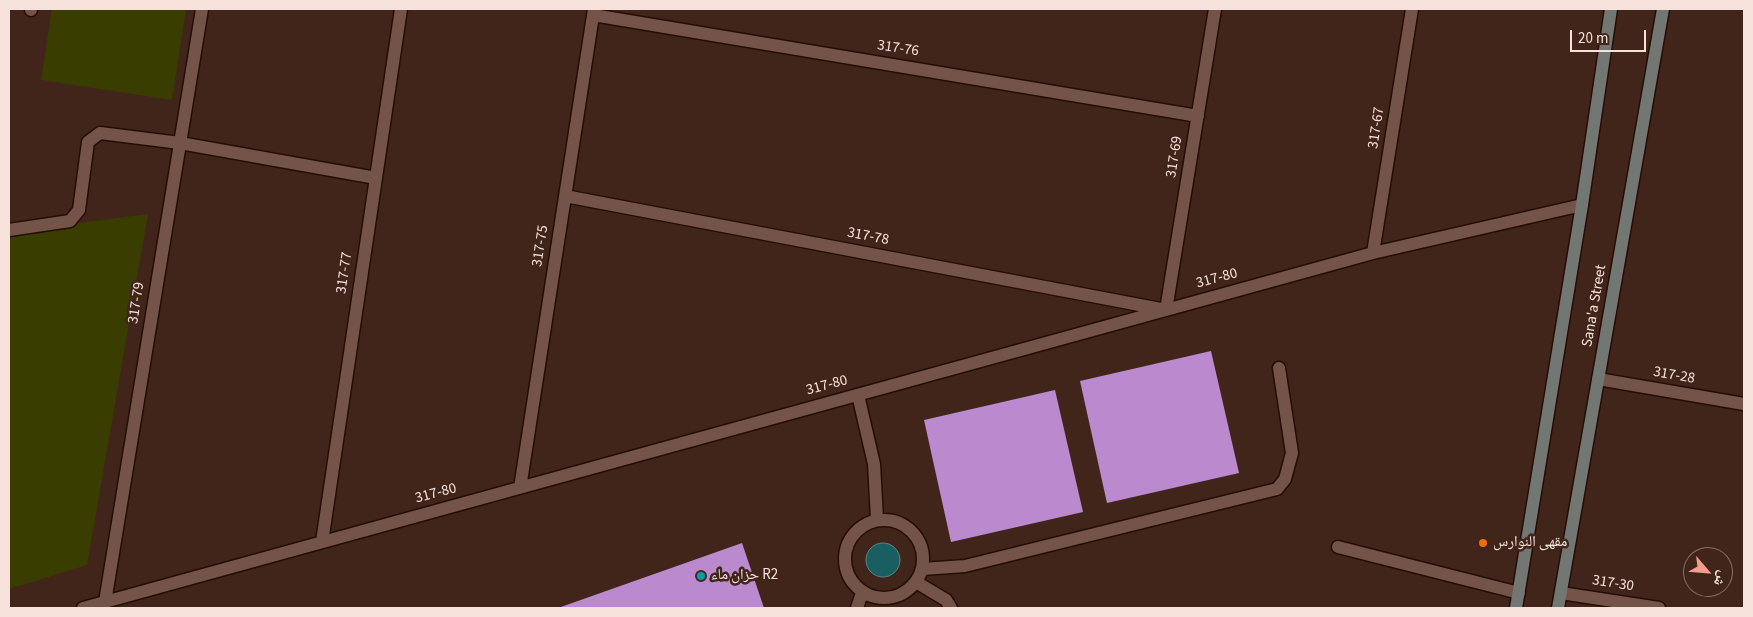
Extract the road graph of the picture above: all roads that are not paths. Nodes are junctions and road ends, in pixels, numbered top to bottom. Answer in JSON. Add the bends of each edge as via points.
{"nodes":[{"id":1,"x":202,"y":9,"type":"edge"},
{"id":2,"x":401,"y":9,"type":"edge"},
{"id":3,"x":1215,"y":9,"type":"edge"},
{"id":4,"x":1412,"y":9,"type":"edge"},
{"id":5,"x":1611,"y":9,"type":"edge"},
{"id":6,"x":1663,"y":9,"type":"edge"},
{"id":7,"x":594,"y":12,"type":"edge"},
{"id":8,"x":1198,"y":116,"type":"junction"},
{"id":9,"x":180,"y":143,"type":"junction"},
{"id":10,"x":376,"y":178,"type":"junction"},
{"id":11,"x":565,"y":196,"type":"junction"},
{"id":12,"x":1582,"y":205,"type":"junction"},
{"id":13,"x":9,"y":230,"type":"edge"},
{"id":14,"x":1373,"y":253,"type":"junction"},
{"id":15,"x":1166,"y":310,"type":"junction"},
{"id":16,"x":1279,"y":368,"type":"dead end"},
{"id":17,"x":1598,"y":380,"type":"junction"},
{"id":18,"x":858,"y":395,"type":"junction"},
{"id":19,"x":1744,"y":404,"type":"edge"},
{"id":20,"x":520,"y":488,"type":"junction"},
{"id":21,"x":877,"y":519,"type":"junction"},
{"id":22,"x":322,"y":542,"type":"junction"},
{"id":23,"x":1338,"y":547,"type":"dead end"},
{"id":24,"x":922,"y":569,"type":"junction"},
{"id":25,"x":916,"y":582,"type":"junction"},
{"id":26,"x":862,"y":593,"type":"junction"},
{"id":27,"x":1519,"y":593,"type":"junction"},
{"id":28,"x":1561,"y":593,"type":"junction"},
{"id":29,"x":105,"y":602,"type":"junction"},
{"id":30,"x":82,"y":608,"type":"edge"},
{"id":31,"x":857,"y":608,"type":"edge"},
{"id":32,"x":951,"y":608,"type":"edge"},
{"id":33,"x":1516,"y":608,"type":"edge"},
{"id":34,"x":1558,"y":608,"type":"edge"},
{"id":35,"x":1659,"y":608,"type":"edge"}],
"edges":[{"from":1,"to":9,"type":"street","name":"317-79"},
{"from":2,"to":10,"type":"street","name":"317-77"},
{"from":3,"to":8,"type":"street","name":"317-69"},
{"from":4,"to":14,"type":"street","name":"317-67"},
{"from":5,"to":12,"type":"street","name":"Sana'a Street"},
{"from":6,"to":17,"type":"street","name":"Sana'a Street"},
{"from":7,"to":8,"type":"street","name":"317-76"},
{"from":7,"to":11,"type":"street","name":"317-75"},
{"from":8,"to":15,"type":"street","name":"317-69"},
{"from":9,"to":10,"type":"street"},
{"from":9,"to":13,"type":"street","via":[[100,133],[88,142],[79,210],[70,221]]},
{"from":9,"to":29,"type":"street","name":"317-79"},
{"from":10,"to":22,"type":"street","name":"317-77"},
{"from":11,"to":15,"type":"street","name":"317-78"},
{"from":11,"to":20,"type":"street","name":"317-75"},
{"from":12,"to":14,"type":"street","name":"317-80"},
{"from":12,"to":27,"type":"street","name":"Sana'a Street"},
{"from":14,"to":15,"type":"street","name":"317-80"},
{"from":15,"to":18,"type":"street","name":"317-80"},
{"from":16,"to":24,"type":"street","via":[[1292,453],[1285,480],[1277,489],[965,566]]},
{"from":17,"to":19,"type":"street","name":"317-28"},
{"from":17,"to":28,"type":"street","name":"Sana'a Street"},
{"from":18,"to":20,"type":"street","name":"317-80"},
{"from":18,"to":21,"type":"street","via":[[874,464]]},
{"from":20,"to":22,"type":"street","name":"317-80"},
{"from":21,"to":24,"type":"street","via":[[896,520],[913,531],[922,549]]},
{"from":21,"to":26,"type":"street","via":[[856,530],[844,551],[846,574]]},
{"from":22,"to":29,"type":"street","name":"317-80"},
{"from":23,"to":27,"type":"street"},
{"from":24,"to":25,"type":"street"},
{"from":25,"to":26,"type":"street","via":[[900,595],[881,599]]},
{"from":25,"to":32,"type":"street","via":[[946,600]]},
{"from":26,"to":31,"type":"street"},
{"from":27,"to":33,"type":"street","name":"Sana'a Street"},
{"from":28,"to":34,"type":"street","name":"Sana'a Street"},
{"from":28,"to":35,"type":"street","name":"317-30"},
{"from":29,"to":30,"type":"street","name":"317-80"}]}
